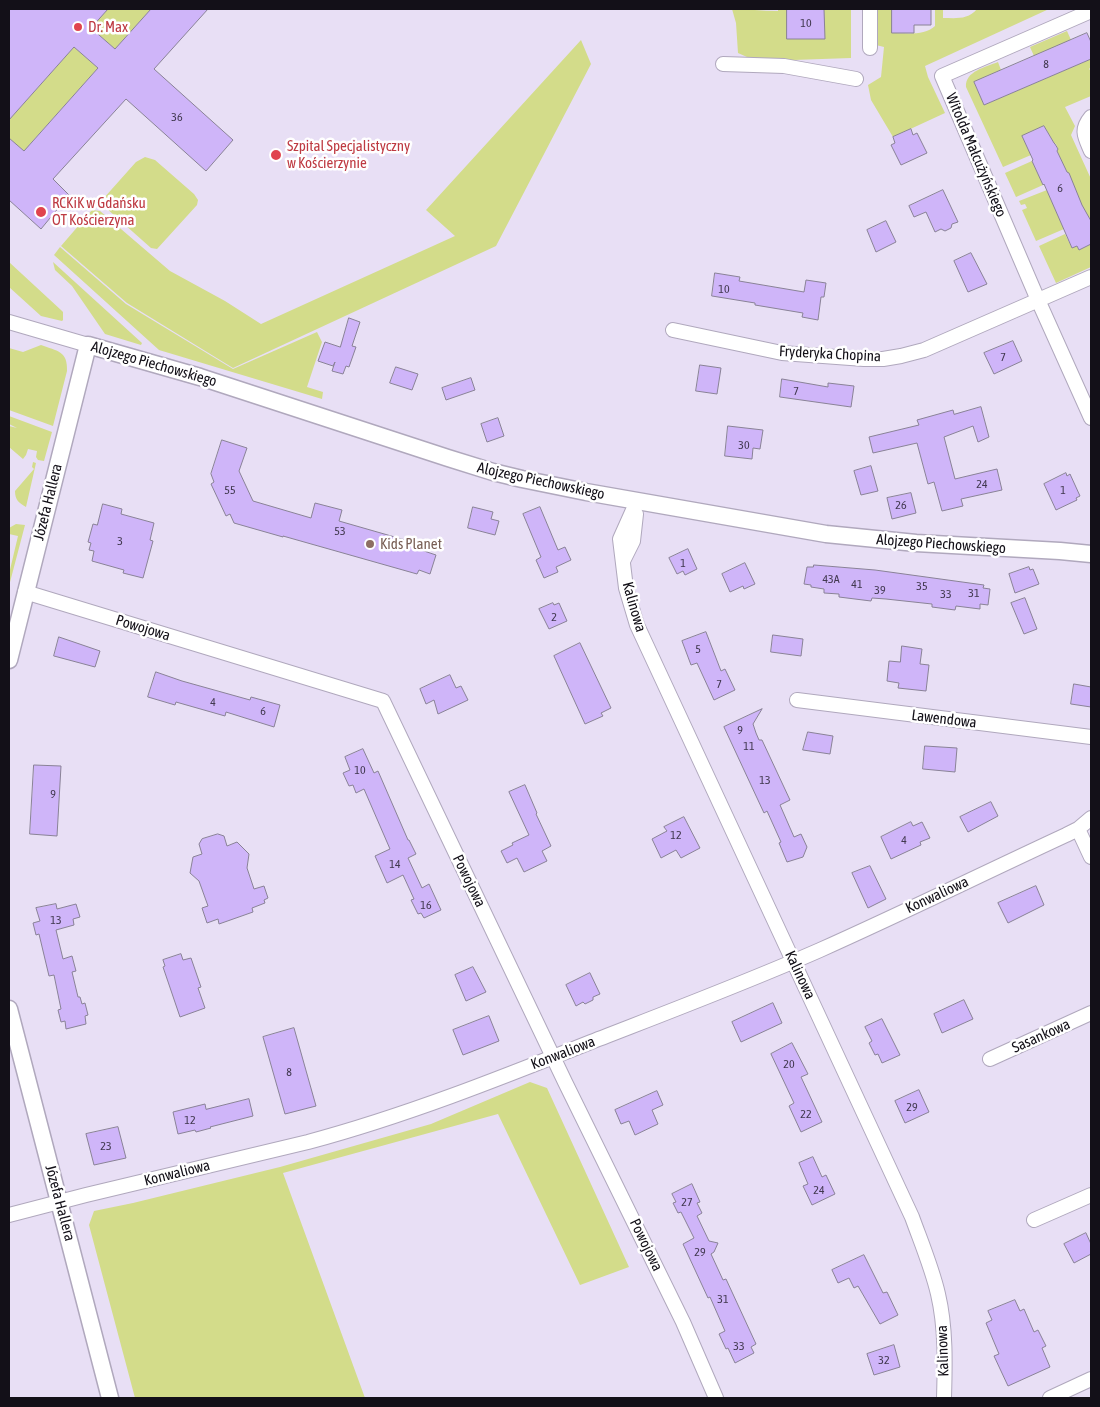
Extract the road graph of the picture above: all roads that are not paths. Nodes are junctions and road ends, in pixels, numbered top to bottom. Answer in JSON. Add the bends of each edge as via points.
{"nodes":[{"id":1,"x":870,"y":9,"type":"edge"},
{"id":2,"x":1091,"y":11,"type":"edge"},
{"id":3,"x":870,"y":48,"type":"dead end"},
{"id":4,"x":723,"y":64,"type":"dead end"},
{"id":5,"x":856,"y":79,"type":"dead end"},
{"id":6,"x":1091,"y":117,"type":"edge"},
{"id":7,"x":1091,"y":151,"type":"edge"},
{"id":8,"x":1091,"y":277,"type":"edge"},
{"id":9,"x":1038,"y":300,"type":"junction"},
{"id":10,"x":9,"y":322,"type":"edge"},
{"id":11,"x":673,"y":330,"type":"dead end"},
{"id":12,"x":88,"y":345,"type":"junction"},
{"id":13,"x":1091,"y":418,"type":"edge"},
{"id":14,"x":637,"y":501,"type":"junction"},
{"id":15,"x":1091,"y":554,"type":"edge"},
{"id":16,"x":25,"y":592,"type":"junction"},
{"id":17,"x":9,"y":660,"type":"edge"},
{"id":18,"x":797,"y":700,"type":"dead end"},
{"id":19,"x":1091,"y":737,"type":"edge"},
{"id":20,"x":1091,"y":818,"type":"edge"},
{"id":21,"x":1078,"y":829,"type":"junction"},
{"id":22,"x":1091,"y":856,"type":"edge"},
{"id":23,"x":794,"y":961,"type":"junction"},
{"id":24,"x":9,"y":1009,"type":"edge"},
{"id":25,"x":1091,"y":1013,"type":"edge"},
{"id":26,"x":554,"y":1057,"type":"junction"},
{"id":27,"x":990,"y":1059,"type":"dead end"},
{"id":28,"x":1091,"y":1195,"type":"edge"},
{"id":29,"x":60,"y":1202,"type":"junction"},
{"id":30,"x":9,"y":1215,"type":"edge"},
{"id":31,"x":1034,"y":1220,"type":"dead end"},
{"id":32,"x":1091,"y":1379,"type":"edge"},
{"id":33,"x":110,"y":1398,"type":"edge"},
{"id":34,"x":716,"y":1398,"type":"edge"},
{"id":35,"x":944,"y":1398,"type":"edge"},
{"id":36,"x":1050,"y":1398,"type":"edge"}],
"edges":[{"from":1,"to":3,"type":"street"},
{"from":2,"to":9,"type":"street","name":"Witolda Małcużyńskiego","via":[[942,76]]},
{"from":4,"to":5,"type":"street","via":[[784,66]]},
{"from":6,"to":7,"type":"street","via":[[1085,125],[1084,135]]},
{"from":8,"to":9,"type":"street"},
{"from":9,"to":11,"type":"street","name":"Fryderyka Chopina","via":[[924,350],[883,359],[782,353]]},
{"from":9,"to":13,"type":"street","name":"Witolda Małcużyńskiego"},
{"from":10,"to":12,"type":"street","name":"Alojzego Piechowskiego"},
{"from":12,"to":14,"type":"street","name":"Alojzego Piechowskiego","via":[[200,377],[493,472]]},
{"from":12,"to":16,"type":"street","name":"Józefa Hallera"},
{"from":14,"to":15,"type":"street","name":"Alojzego Piechowskiego","via":[[826,534]]},
{"from":14,"to":23,"type":"street","name":"Kalinowa","via":[[620,539],[626,588],[637,625]]},
{"from":16,"to":17,"type":"street","name":"Józefa Hallera"},
{"from":16,"to":26,"type":"street","name":"Powojowa","via":[[383,701]]},
{"from":18,"to":19,"type":"street","name":"Lawendowa"},
{"from":20,"to":21,"type":"street","name":"Konwaliowa"},
{"from":21,"to":22,"type":"street"},
{"from":21,"to":23,"type":"street","name":"Konwaliowa"},
{"from":23,"to":26,"type":"street","name":"Konwaliowa"},
{"from":23,"to":35,"type":"street","name":"Kalinowa","via":[[898,1184],[930,1266],[942,1325]]},
{"from":24,"to":29,"type":"street","name":"Józefa Hallera"},
{"from":25,"to":27,"type":"street","name":"Sasankowa"},
{"from":26,"to":29,"type":"street","name":"Konwaliowa","via":[[341,1133]]},
{"from":26,"to":34,"type":"street","name":"Powojowa","via":[[683,1322]]},
{"from":28,"to":31,"type":"street"},
{"from":29,"to":30,"type":"street","name":"Konwaliowa"},
{"from":29,"to":33,"type":"street","name":"Józefa Hallera"},
{"from":32,"to":36,"type":"street"}]}
